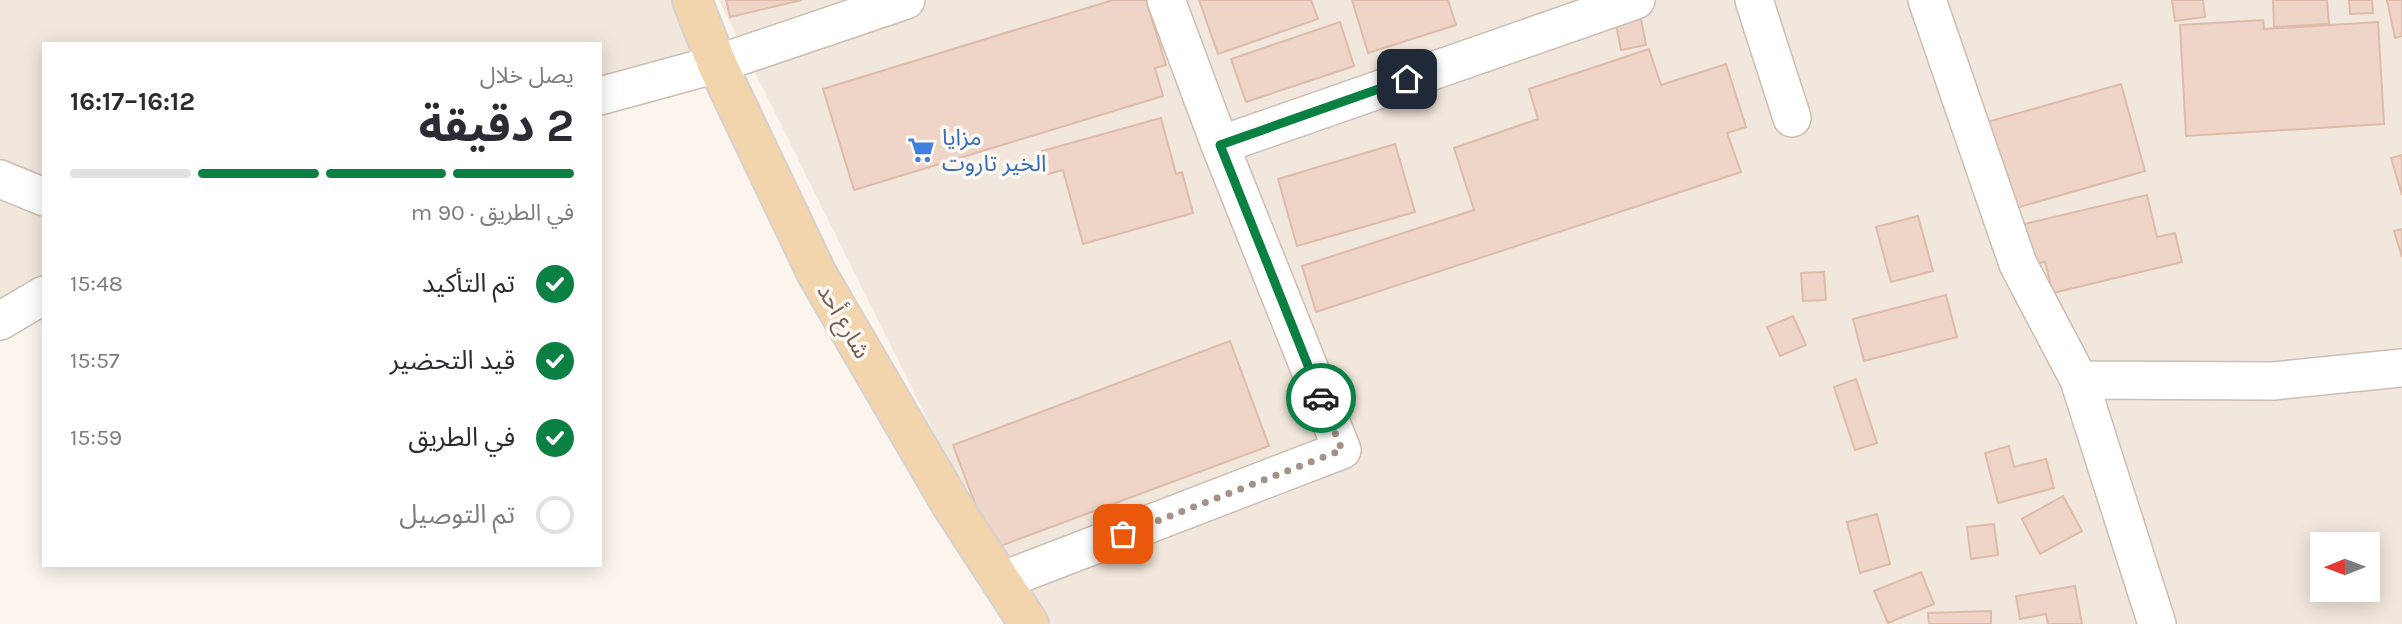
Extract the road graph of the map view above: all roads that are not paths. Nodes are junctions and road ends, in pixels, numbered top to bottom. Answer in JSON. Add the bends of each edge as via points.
{"nodes":[{"id":1,"x":692,"y":0,"type":"edge"},
{"id":2,"x":906,"y":0,"type":"edge"},
{"id":3,"x":1166,"y":0,"type":"edge"},
{"id":4,"x":1636,"y":0,"type":"edge"},
{"id":5,"x":1754,"y":0,"type":"edge"},
{"id":6,"x":1927,"y":0,"type":"edge"},
{"id":7,"x":718,"y":64,"type":"junction"},
{"id":8,"x":602,"y":95,"type":"edge"},
{"id":9,"x":1792,"y":118,"type":"dead end"},
{"id":10,"x":1220,"y":145,"type":"junction"},
{"id":11,"x":0,"y":179,"type":"edge"},
{"id":12,"x":42,"y":196,"type":"edge"},
{"id":13,"x":42,"y":296,"type":"edge"},
{"id":14,"x":0,"y":321,"type":"edge"},
{"id":15,"x":2402,"y":368,"type":"edge"},
{"id":16,"x":2079,"y":380,"type":"junction"},
{"id":17,"x":1001,"y":581,"type":"junction"},
{"id":18,"x":1029,"y":624,"type":"edge"},
{"id":19,"x":2157,"y":624,"type":"edge"}],
"edges":[{"from":1,"to":7,"type":"main road","name":"شارع أحد"},
{"from":2,"to":7,"type":"street"},
{"from":3,"to":10,"type":"street"},
{"from":4,"to":10,"type":"street"},
{"from":5,"to":9,"type":"street"},
{"from":6,"to":16,"type":"street","via":[[2018,264]]},
{"from":7,"to":8,"type":"street"},
{"from":7,"to":17,"type":"main road","name":"شارع أحد","via":[[817,274]]},
{"from":10,"to":17,"type":"street","via":[[1342,450]]},
{"from":11,"to":12,"type":"street"},
{"from":13,"to":14,"type":"street"},
{"from":15,"to":16,"type":"street","via":[[2273,381]]},
{"from":16,"to":19,"type":"street"},
{"from":17,"to":18,"type":"main road","name":"شارع أحد"}]}
